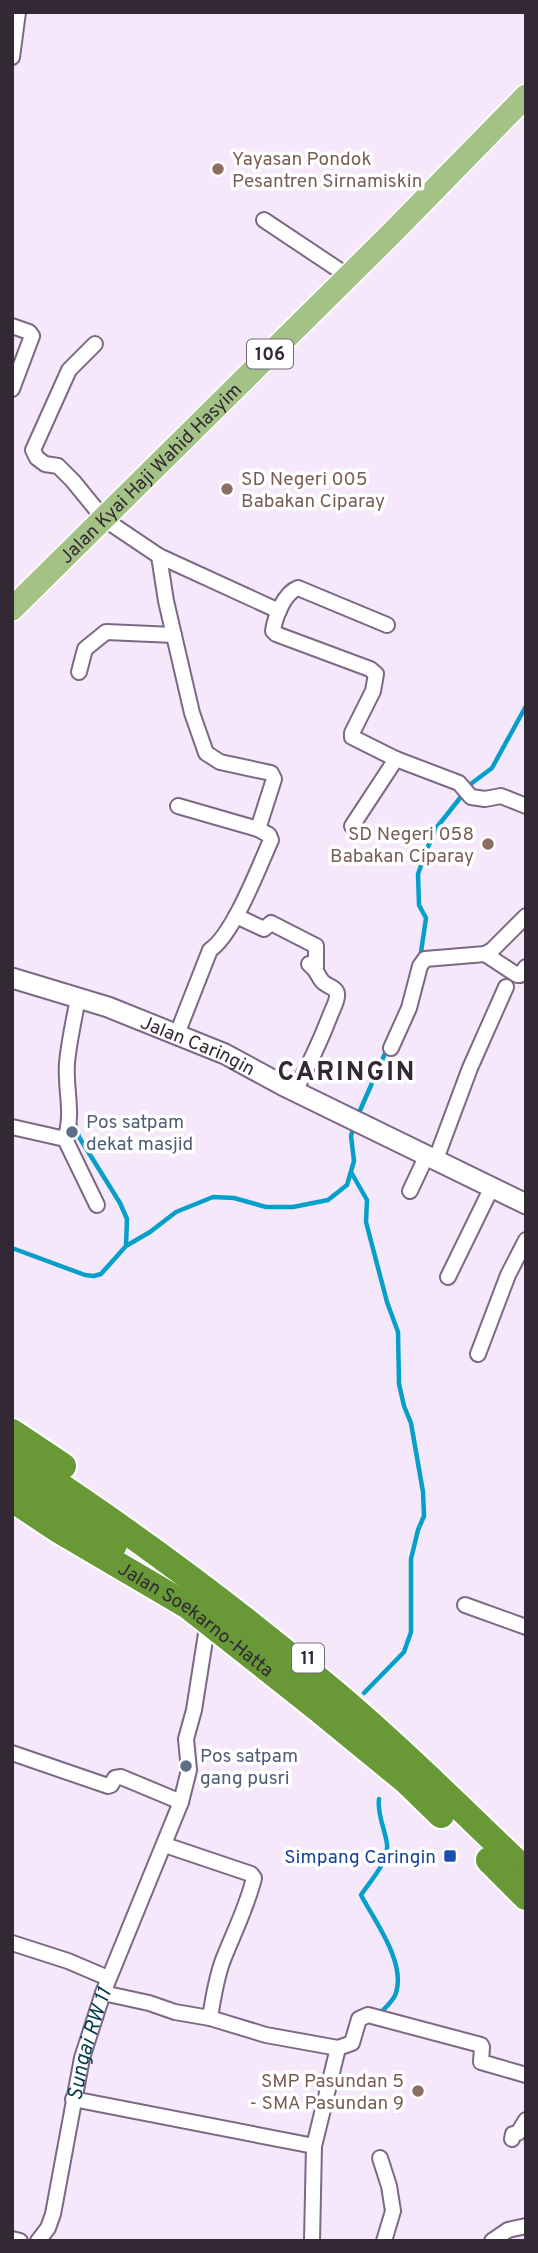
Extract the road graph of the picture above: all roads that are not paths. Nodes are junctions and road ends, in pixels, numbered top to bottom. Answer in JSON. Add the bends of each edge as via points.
{"nodes":[{"id":1,"x":18,"y":12,"type":"edge"},
{"id":2,"x":12,"y":57,"type":"edge"},
{"id":3,"x":526,"y":96,"type":"edge"},
{"id":4,"x":264,"y":220,"type":"dead end"},
{"id":5,"x":348,"y":276,"type":"junction"},
{"id":6,"x":12,"y":326,"type":"edge"},
{"id":7,"x":95,"y":344,"type":"dead end"},
{"id":8,"x":12,"y":389,"type":"edge"},
{"id":9,"x":104,"y":519,"type":"junction"},
{"id":10,"x":159,"y":556,"type":"junction"},
{"id":11,"x":15,"y":602,"type":"edge"},
{"id":12,"x":279,"y":611,"type":"junction"},
{"id":13,"x":387,"y":625,"type":"dead end"},
{"id":14,"x":174,"y":635,"type":"junction"},
{"id":15,"x":79,"y":672,"type":"dead end"},
{"id":16,"x":396,"y":759,"type":"junction"},
{"id":17,"x":178,"y":806,"type":"dead end"},
{"id":18,"x":526,"y":806,"type":"edge"},
{"id":19,"x":352,"y":826,"type":"dead end"},
{"id":20,"x":258,"y":829,"type":"junction"},
{"id":21,"x":236,"y":916,"type":"junction"},
{"id":22,"x":526,"y":916,"type":"edge"},
{"id":23,"x":526,"y":927,"type":"edge"},
{"id":24,"x":504,"y":936,"type":"junction"},
{"id":25,"x":485,"y":954,"type":"junction"},
{"id":26,"x":526,"y":967,"type":"edge"},
{"id":27,"x":13,"y":979,"type":"edge"},
{"id":28,"x":506,"y":987,"type":"dead end"},
{"id":29,"x":78,"y":998,"type":"junction"},
{"id":30,"x":177,"y":1034,"type":"junction"},
{"id":31,"x":391,"y":1048,"type":"dead end"},
{"id":32,"x":295,"y":1091,"type":"junction"},
{"id":33,"x":12,"y":1127,"type":"edge"},
{"id":34,"x":65,"y":1139,"type":"junction"},
{"id":35,"x":431,"y":1157,"type":"junction"},
{"id":36,"x":492,"y":1187,"type":"junction"},
{"id":37,"x":410,"y":1191,"type":"dead end"},
{"id":38,"x":525,"y":1201,"type":"edge"},
{"id":39,"x":97,"y":1205,"type":"dead end"},
{"id":40,"x":526,"y":1240,"type":"edge"},
{"id":41,"x":448,"y":1277,"type":"dead end"},
{"id":42,"x":478,"y":1354,"type":"dead end"},
{"id":43,"x":12,"y":1432,"type":"edge"},
{"id":44,"x":12,"y":1454,"type":"edge"},
{"id":45,"x":12,"y":1475,"type":"edge"},
{"id":46,"x":12,"y":1499,"type":"edge"},
{"id":47,"x":91,"y":1516,"type":"junction"},
{"id":48,"x":465,"y":1605,"type":"dead end"},
{"id":49,"x":198,"y":1614,"type":"junction"},
{"id":50,"x":526,"y":1627,"type":"edge"},
{"id":51,"x":12,"y":1754,"type":"edge"},
{"id":52,"x":181,"y":1802,"type":"junction"},
{"id":53,"x":470,"y":1818,"type":"junction"},
{"id":54,"x":165,"y":1845,"type":"junction"},
{"id":55,"x":526,"y":1871,"type":"edge"},
{"id":56,"x":526,"y":1897,"type":"edge"},
{"id":57,"x":12,"y":1943,"type":"edge"},
{"id":58,"x":108,"y":1978,"type":"junction"},
{"id":59,"x":103,"y":1993,"type":"junction"},
{"id":60,"x":211,"y":2018,"type":"junction"},
{"id":61,"x":338,"y":2048,"type":"junction"},
{"id":62,"x":526,"y":2075,"type":"edge"},
{"id":63,"x":73,"y":2099,"type":"junction"},
{"id":64,"x":526,"y":2120,"type":"edge"},
{"id":65,"x":512,"y":2139,"type":"dead end"},
{"id":66,"x":314,"y":2146,"type":"junction"},
{"id":67,"x":380,"y":2158,"type":"dead end"},
{"id":68,"x":526,"y":2226,"type":"edge"},
{"id":69,"x":12,"y":2239,"type":"edge"},
{"id":70,"x":20,"y":2241,"type":"edge"},
{"id":71,"x":38,"y":2241,"type":"edge"},
{"id":72,"x":312,"y":2241,"type":"edge"},
{"id":73,"x":384,"y":2241,"type":"edge"},
{"id":74,"x":492,"y":2241,"type":"edge"}],
"edges":[{"from":1,"to":2,"type":"street"},
{"from":3,"to":5,"type":"main road","name":"Jalan Kyai Haji Wahid Hasyim","number":"106"},
{"from":4,"to":5,"type":"street"},
{"from":5,"to":9,"type":"main road","name":"Jalan Kyai Haji Wahid Hasyim","number":"106"},
{"from":6,"to":8,"type":"street","via":[[32,336]]},
{"from":7,"to":9,"type":"street","via":[[69,370],[33,450],[45,464],[58,466]]},
{"from":9,"to":10,"type":"street"},
{"from":9,"to":11,"type":"main road","name":"Jalan Kyai Haji Wahid Hasyim","number":"106"},
{"from":10,"to":12,"type":"street"},
{"from":10,"to":14,"type":"street"},
{"from":12,"to":13,"type":"street","via":[[299,588]]},
{"from":12,"to":16,"type":"street","via":[[275,634],[376,674],[352,737]]},
{"from":14,"to":15,"type":"street","via":[[106,632],[85,649]]},
{"from":14,"to":20,"type":"street","via":[[191,713],[206,753],[220,762],[273,775]]},
{"from":16,"to":18,"type":"street","via":[[459,783],[471,797],[501,796]]},
{"from":16,"to":19,"type":"street"},
{"from":17,"to":20,"type":"street"},
{"from":20,"to":21,"type":"street","via":[[271,840]]},
{"from":21,"to":30,"type":"street","via":[[210,950]]},
{"from":21,"to":32,"type":"street","via":[[264,929],[271,923],[316,946],[316,969],[338,995]]},
{"from":22,"to":24,"type":"street"},
{"from":23,"to":24,"type":"street"},
{"from":24,"to":25,"type":"street"},
{"from":25,"to":26,"type":"street","via":[[517,975]]},
{"from":25,"to":31,"type":"street","via":[[425,959]]},
{"from":27,"to":29,"type":"main road","name":"Jalan Caringin"},
{"from":28,"to":35,"type":"street"},
{"from":29,"to":30,"type":"main road","name":"Jalan Caringin"},
{"from":29,"to":34,"type":"street","via":[[67,1063],[70,1118]]},
{"from":30,"to":32,"type":"main road","name":"Jalan Caringin"},
{"from":32,"to":35,"type":"main road","name":"Jalan Caringin"},
{"from":33,"to":34,"type":"street"},
{"from":34,"to":39,"type":"street"},
{"from":35,"to":36,"type":"main road","name":"Jalan Caringin"},
{"from":35,"to":37,"type":"street"},
{"from":36,"to":38,"type":"main road","name":"Jalan Caringin"},
{"from":36,"to":41,"type":"street"},
{"from":40,"to":42,"type":"street"},
{"from":43,"to":53,"type":"highway","name":"Jalan Soekarno-Hatta","number":"11","via":[[123,1507],[376,1714],[446,1779]]},
{"from":44,"to":47,"type":"highway","number":"11"},
{"from":45,"to":47,"type":"highway","number":"11"},
{"from":46,"to":49,"type":"highway","name":"Jalan Soekarno-Hatta","number":"11"},
{"from":47,"to":49,"type":"highway","number":"11"},
{"from":47,"to":53,"type":"highway","name":"Jalan Soekarno-Hatta","number":"11","via":[[178,1569],[335,1693]]},
{"from":48,"to":50,"type":"street"},
{"from":49,"to":52,"type":"street","via":[[194,1710],[186,1739],[189,1770]]},
{"from":49,"to":56,"type":"highway","name":"Jalan Soekarno-Hatta","number":"11","via":[[406,1781]]},
{"from":51,"to":52,"type":"street","via":[[108,1786],[121,1777]]},
{"from":52,"to":54,"type":"street"},
{"from":53,"to":55,"type":"highway","name":"Jalan Soekarno-Hatta","number":"11"},
{"from":54,"to":58,"type":"street"},
{"from":54,"to":60,"type":"street","via":[[254,1878],[214,1991]]},
{"from":57,"to":58,"type":"street"},
{"from":58,"to":59,"type":"street"},
{"from":59,"to":60,"type":"street"},
{"from":59,"to":63,"type":"street"},
{"from":60,"to":61,"type":"street","via":[[266,2035]]},
{"from":61,"to":62,"type":"street","via":[[352,2043],[359,2019],[368,2015],[481,2045],[484,2064]]},
{"from":61,"to":66,"type":"street"},
{"from":63,"to":66,"type":"street"},
{"from":63,"to":71,"type":"street","via":[[53,2214]]},
{"from":64,"to":65,"type":"street"},
{"from":66,"to":72,"type":"street"},
{"from":67,"to":73,"type":"street","via":[[393,2211]]},
{"from":68,"to":74,"type":"street","via":[[508,2230]]},
{"from":69,"to":70,"type":"street"}]}
